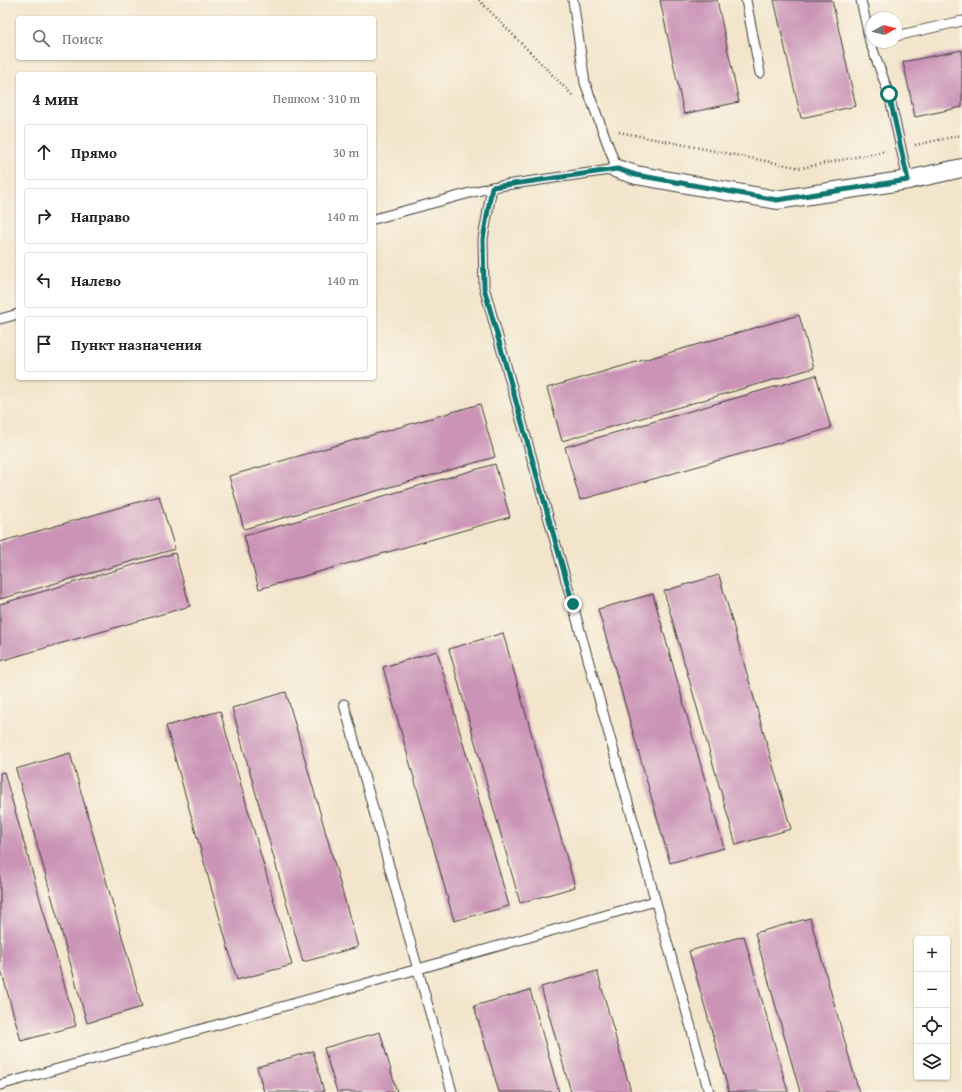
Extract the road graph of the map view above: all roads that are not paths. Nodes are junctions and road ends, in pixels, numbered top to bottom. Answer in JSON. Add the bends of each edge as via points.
{"nodes":[{"id":1,"x":573,"y":0,"type":"edge"},
{"id":2,"x":746,"y":0,"type":"edge"},
{"id":3,"x":861,"y":0,"type":"edge"},
{"id":4,"x":866,"y":21,"type":"edge"},
{"id":5,"x":962,"y":21,"type":"edge"},
{"id":6,"x":902,"y":35,"type":"edge"},
{"id":7,"x":873,"y":48,"type":"edge"},
{"id":8,"x":760,"y":73,"type":"dead end"},
{"id":9,"x":962,"y":168,"type":"edge"},
{"id":10,"x":617,"y":169,"type":"junction"},
{"id":11,"x":908,"y":180,"type":"junction"},
{"id":12,"x":492,"y":187,"type":"junction"},
{"id":13,"x":376,"y":218,"type":"edge"},
{"id":14,"x":16,"y":315,"type":"edge"},
{"id":15,"x":0,"y":319,"type":"edge"},
{"id":16,"x":344,"y":704,"type":"dead end"},
{"id":17,"x":655,"y":901,"type":"junction"},
{"id":18,"x":418,"y":969,"type":"junction"},
{"id":19,"x":0,"y":1085,"type":"edge"},
{"id":20,"x":452,"y":1092,"type":"edge"},
{"id":21,"x":708,"y":1092,"type":"edge"}],
"edges":[{"from":1,"to":10,"type":"lane","via":[[585,83]]},
{"from":2,"to":8,"type":"lane"},
{"from":3,"to":4,"type":"lane"},
{"from":5,"to":6,"type":"lane"},
{"from":7,"to":11,"type":"lane","via":[[889,94]]},
{"from":9,"to":11,"type":"street"},
{"from":10,"to":11,"type":"street","via":[[636,175],[777,200]]},
{"from":10,"to":12,"type":"lane"},
{"from":12,"to":13,"type":"lane"},
{"from":12,"to":17,"type":"lane","via":[[483,239],[484,288]]},
{"from":14,"to":15,"type":"lane"},
{"from":16,"to":18,"type":"lane"},
{"from":17,"to":18,"type":"lane"},
{"from":17,"to":21,"type":"lane"},
{"from":18,"to":19,"type":"lane"},
{"from":18,"to":20,"type":"lane"}]}
